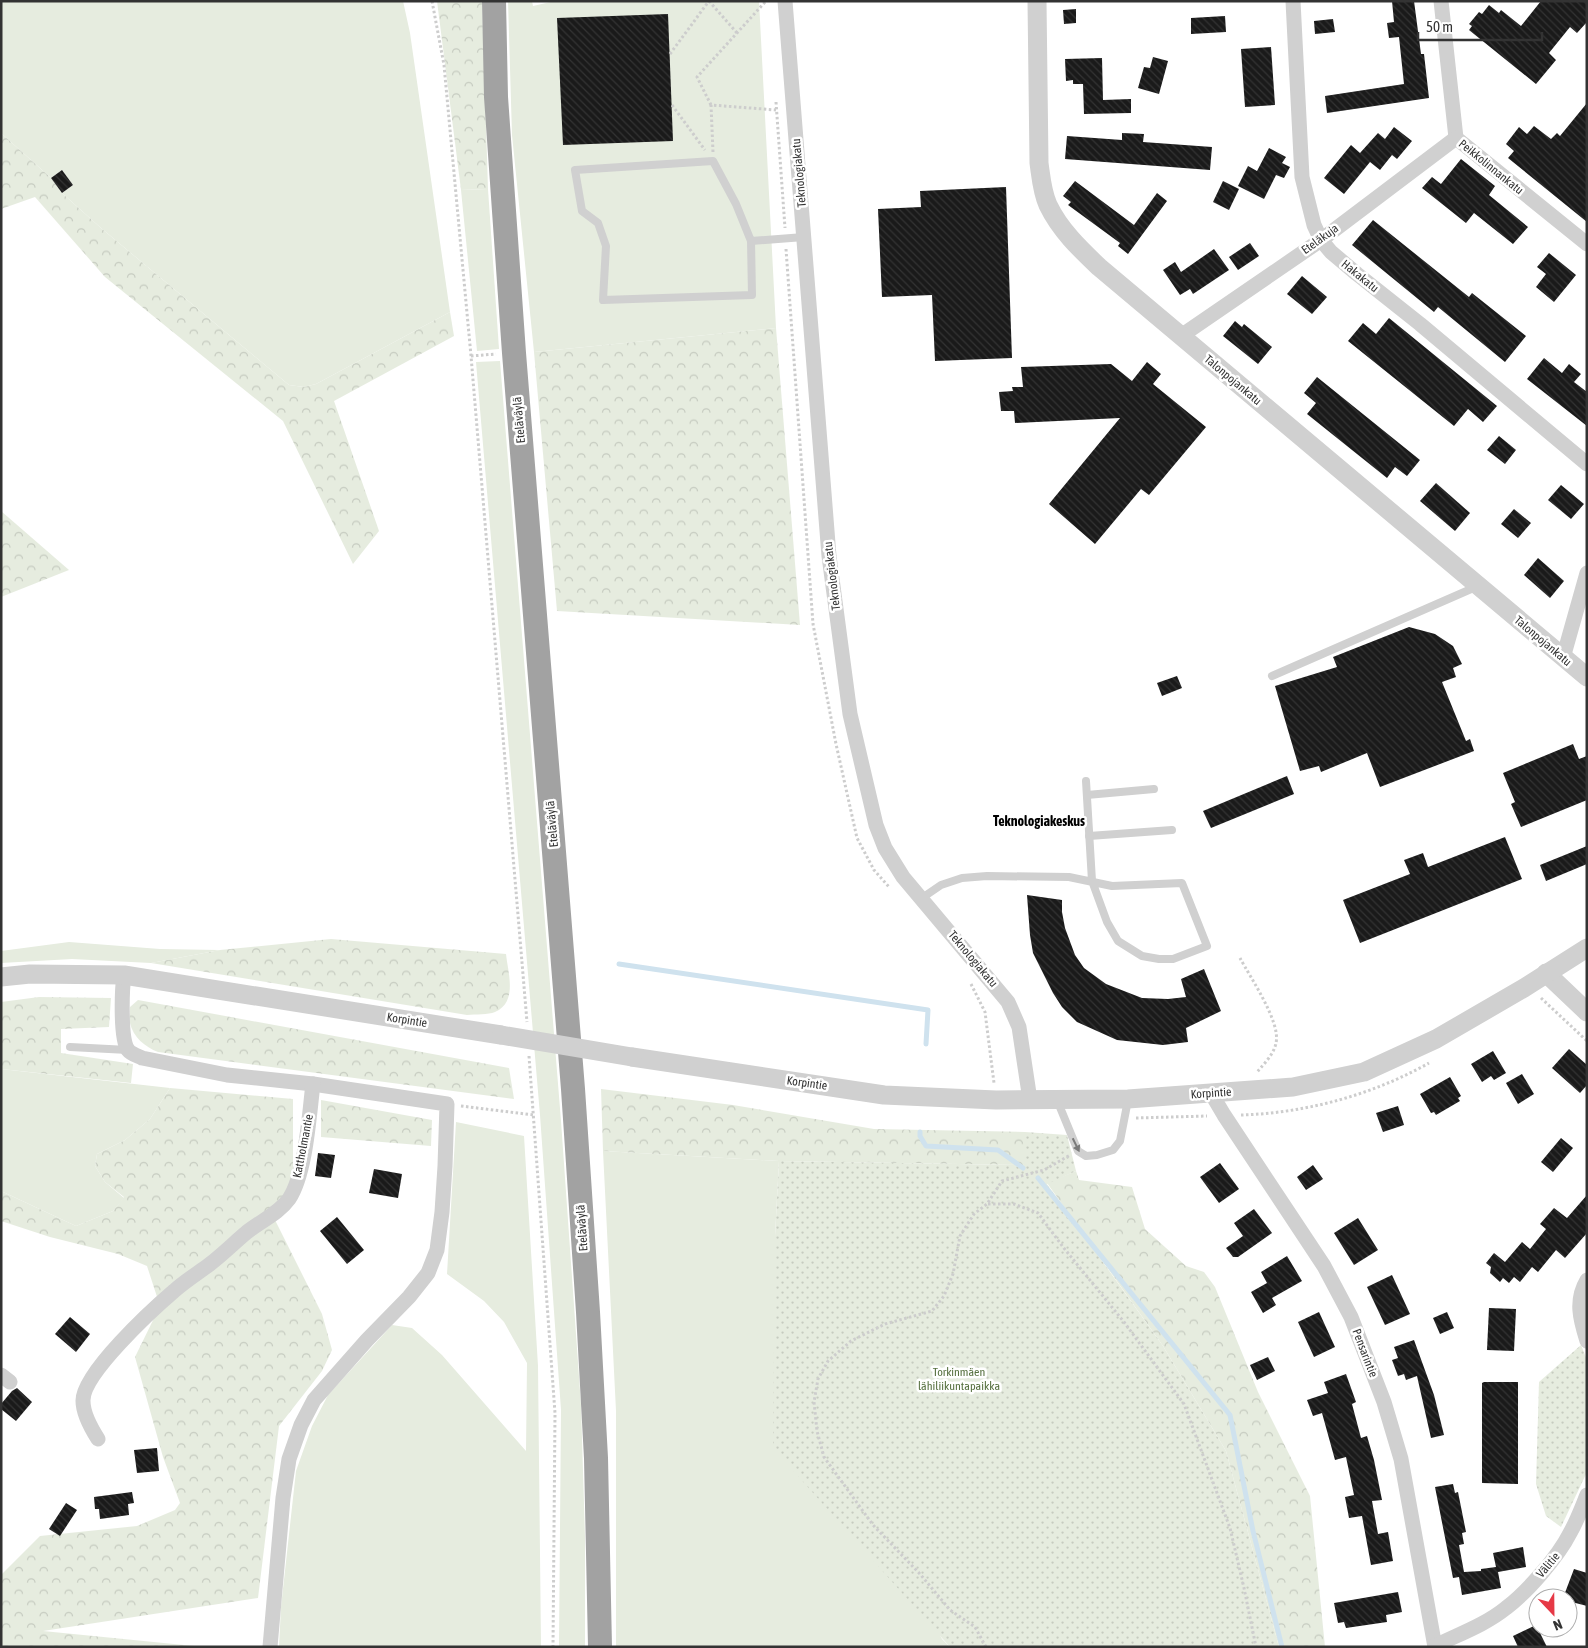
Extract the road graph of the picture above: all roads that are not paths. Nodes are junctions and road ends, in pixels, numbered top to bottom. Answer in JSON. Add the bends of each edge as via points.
{"nodes":[{"id":1,"x":494,"y":1,"type":"edge"},
{"id":2,"x":785,"y":1,"type":"edge"},
{"id":3,"x":1037,"y":1,"type":"edge"},
{"id":4,"x":1293,"y":1,"type":"edge"},
{"id":5,"x":1441,"y":1,"type":"edge"},
{"id":6,"x":1456,"y":138,"type":"junction"},
{"id":7,"x":804,"y":237,"type":"junction"},
{"id":8,"x":1321,"y":240,"type":"junction"},
{"id":9,"x":751,"y":241,"type":"junction"},
{"id":10,"x":1587,"y":244,"type":"edge"},
{"id":11,"x":1181,"y":336,"type":"junction"},
{"id":12,"x":1587,"y":464,"type":"edge"},
{"id":13,"x":1587,"y":573,"type":"edge"},
{"id":14,"x":1478,"y":586,"type":"junction"},
{"id":15,"x":1564,"y":658,"type":"junction"},
{"id":16,"x":1272,"y":676,"type":"dead end"},
{"id":17,"x":1587,"y":677,"type":"edge"},
{"id":18,"x":1086,"y":781,"type":"dead end"},
{"id":19,"x":1154,"y":789,"type":"dead end"},
{"id":20,"x":1087,"y":795,"type":"junction"},
{"id":21,"x":1172,"y":830,"type":"dead end"},
{"id":22,"x":1089,"y":836,"type":"junction"},
{"id":23,"x":1092,"y":881,"type":"junction"},
{"id":24,"x":922,"y":898,"type":"junction"},
{"id":25,"x":1587,"y":948,"type":"edge"},
{"id":26,"x":1546,"y":974,"type":"junction"},
{"id":27,"x":124,"y":975,"type":"junction"},
{"id":28,"x":1,"y":977,"type":"edge"},
{"id":29,"x":1587,"y":1012,"type":"edge"},
{"id":30,"x":70,"y":1047,"type":"dead end"},
{"id":31,"x":128,"y":1050,"type":"junction"},
{"id":32,"x":313,"y":1084,"type":"junction"},
{"id":33,"x":1211,"y":1093,"type":"junction"},
{"id":34,"x":1128,"y":1099,"type":"junction"},
{"id":35,"x":1030,"y":1100,"type":"junction"},
{"id":36,"x":1058,"y":1100,"type":"junction"},
{"id":37,"x":1587,"y":1280,"type":"edge"},
{"id":38,"x":1587,"y":1341,"type":"edge"},
{"id":39,"x":98,"y":1439,"type":"dead end"},
{"id":40,"x":1587,"y":1495,"type":"edge"},
{"id":41,"x":1435,"y":1646,"type":"edge"},
{"id":42,"x":270,"y":1647,"type":"edge"},
{"id":43,"x":600,"y":1647,"type":"edge"}],
"edges":[{"from":1,"to":43,"type":"highway","name":"Eteläväylä","via":[[496,97],[588,1312],[596,1458]]},
{"from":2,"to":7,"type":"street","name":"Teknologiakatu"},
{"from":3,"to":11,"type":"street","name":"Talonpojankatu","via":[[1039,163],[1048,204],[1072,241]]},
{"from":4,"to":8,"type":"street","name":"Hakakatu","via":[[1302,177]]},
{"from":5,"to":6,"type":"street","name":"Peikkolinnankatu"},
{"from":6,"to":8,"type":"street","name":"Eteläkuja"},
{"from":6,"to":10,"type":"street","name":"Peikkolinnankatu"},
{"from":7,"to":9,"type":"lane"},
{"from":7,"to":24,"type":"street","name":"Teknologiakatu","via":[[829,556],[850,714],[876,825],[885,848],[894,865]]},
{"from":8,"to":11,"type":"street","name":"Eteläkuja"},
{"from":8,"to":12,"type":"street","name":"Hakakatu","via":[[1357,274]]},
{"from":9,"to":9,"type":"lane","via":[[713,161],[575,170],[582,211],[598,224],[606,246],[603,300],[752,295]]},
{"from":11,"to":14,"type":"street","name":"Talonpojankatu"},
{"from":13,"to":15,"type":"street"},
{"from":14,"to":15,"type":"street","name":"Talonpojankatu"},
{"from":14,"to":16,"type":"lane"},
{"from":15,"to":17,"type":"street","name":"Talonpojankatu"},
{"from":18,"to":20,"type":"lane"},
{"from":19,"to":20,"type":"lane"},
{"from":20,"to":22,"type":"lane"},
{"from":21,"to":22,"type":"lane"},
{"from":22,"to":23,"type":"lane"},
{"from":23,"to":23,"type":"lane","via":[[1112,886],[1182,883],[1207,946],[1174,959],[1150,958],[1132,951],[1115,936]]},
{"from":23,"to":24,"type":"lane","via":[[1069,877],[962,878],[941,885]]},
{"from":24,"to":35,"type":"street","name":"Teknologiakatu","via":[[1008,1002],[1019,1026]]},
{"from":25,"to":26,"type":"street","name":"Korpintie"},
{"from":26,"to":29,"type":"street"},
{"from":26,"to":33,"type":"street","name":"Korpintie","via":[[1436,1039],[1364,1072],[1293,1087]]},
{"from":27,"to":28,"type":"street","name":"Korpintie","via":[[30,974]]},
{"from":27,"to":31,"type":"street","via":[[123,1024]]},
{"from":27,"to":35,"type":"street","name":"Korpintie","bridge":true,"via":[[884,1094]]},
{"from":30,"to":31,"type":"lane"},
{"from":31,"to":32,"type":"street","via":[[142,1058],[226,1075]]},
{"from":32,"to":39,"type":"street","name":"Kattholmantie","via":[[304,1150],[297,1181],[289,1198],[175,1290],[93,1375],[83,1400],[88,1421]]},
{"from":32,"to":42,"type":"street","via":[[447,1104],[442,1212],[436,1250],[428,1272],[314,1400],[301,1425],[289,1459],[283,1498]]},
{"from":33,"to":34,"type":"street","name":"Korpintie"},
{"from":33,"to":41,"type":"street","name":"Pensarintie","via":[[1324,1266],[1351,1317],[1384,1402],[1401,1459]]},
{"from":34,"to":36,"type":"street","name":"Korpintie"},
{"from":36,"to":34,"type":"lane","one_way":true,"via":[[1078,1152],[1086,1156],[1113,1150],[1120,1141]]},
{"from":35,"to":36,"type":"street","name":"Korpintie"},
{"from":37,"to":38,"type":"street","via":[[1579,1306]]},
{"from":40,"to":41,"type":"street","name":"Välitie","via":[[1563,1546],[1532,1584],[1507,1608]]}]}
